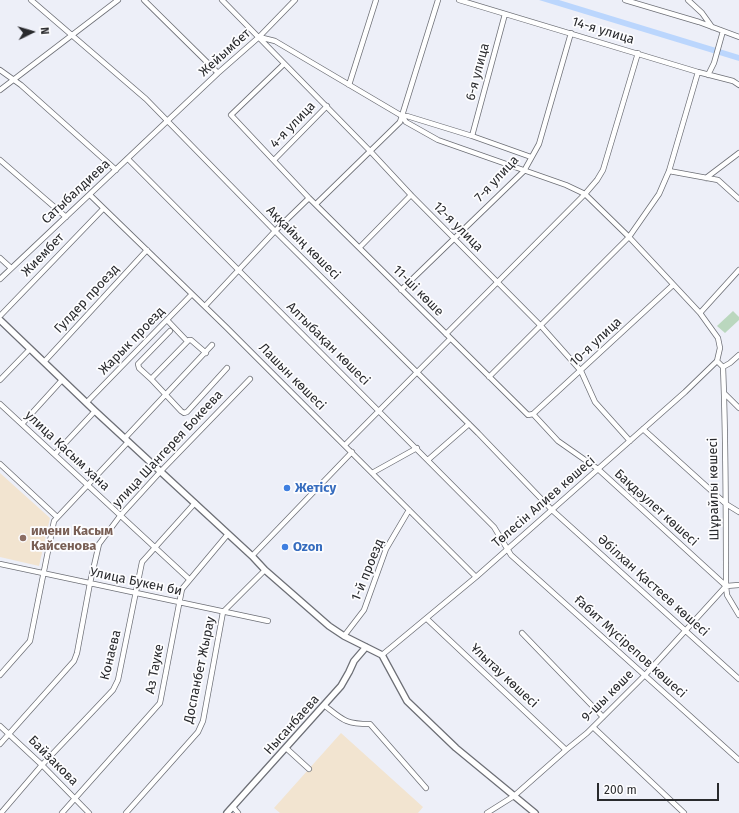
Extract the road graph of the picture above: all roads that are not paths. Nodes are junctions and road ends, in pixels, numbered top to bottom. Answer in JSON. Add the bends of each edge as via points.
{"nodes":[{"id":1,"x":32,"y":0,"type":"edge"},
{"id":2,"x":118,"y":0,"type":"edge"},
{"id":3,"x":144,"y":0,"type":"edge"},
{"id":4,"x":222,"y":0,"type":"edge"},
{"id":5,"x":295,"y":0,"type":"edge"},
{"id":6,"x":376,"y":0,"type":"edge"},
{"id":7,"x":438,"y":0,"type":"edge"},
{"id":8,"x":459,"y":0,"type":"edge"},
{"id":9,"x":628,"y":0,"type":"edge"},
{"id":10,"x":688,"y":0,"type":"edge"},
{"id":11,"x":702,"y":13,"type":"junction"},
{"id":12,"x":505,"y":14,"type":"junction"},
{"id":13,"x":699,"y":22,"type":"junction"},
{"id":14,"x":712,"y":27,"type":"junction"},
{"id":15,"x":723,"y":31,"type":"junction"},
{"id":16,"x":571,"y":33,"type":"junction"},
{"id":17,"x":72,"y":36,"type":"junction"},
{"id":18,"x":259,"y":37,"type":"junction"},
{"id":19,"x":739,"y":37,"type":"edge"},
{"id":20,"x":638,"y":54,"type":"junction"},
{"id":21,"x":284,"y":64,"type":"junction"},
{"id":22,"x":0,"y":70,"type":"edge"},
{"id":23,"x":698,"y":72,"type":"junction"},
{"id":24,"x":218,"y":73,"type":"junction"},
{"id":25,"x":708,"y":75,"type":"junction"},
{"id":26,"x":13,"y":80,"type":"junction"},
{"id":27,"x":348,"y":85,"type":"junction"},
{"id":28,"x":739,"y":86,"type":"edge"},
{"id":29,"x":0,"y":90,"type":"edge"},
{"id":30,"x":327,"y":106,"type":"junction"},
{"id":31,"x":402,"y":116,"type":"junction"},
{"id":32,"x":167,"y":120,"type":"junction"},
{"id":33,"x":472,"y":136,"type":"junction"},
{"id":34,"x":371,"y":152,"type":"junction"},
{"id":35,"x":739,"y":153,"type":"edge"},
{"id":36,"x":531,"y":158,"type":"junction"},
{"id":37,"x":128,"y":159,"type":"junction"},
{"id":38,"x":0,"y":160,"type":"edge"},
{"id":39,"x":274,"y":160,"type":"junction"},
{"id":40,"x":116,"y":170,"type":"junction"},
{"id":41,"x":524,"y":171,"type":"junction"},
{"id":42,"x":669,"y":171,"type":"junction"},
{"id":43,"x":706,"y":178,"type":"junction"},
{"id":44,"x":585,"y":194,"type":"junction"},
{"id":45,"x":90,"y":195,"type":"junction"},
{"id":46,"x":411,"y":195,"type":"junction"},
{"id":47,"x":309,"y":198,"type":"junction"},
{"id":48,"x":739,"y":199,"type":"edge"},
{"id":49,"x":316,"y":204,"type":"junction"},
{"id":50,"x":103,"y":209,"type":"junction"},
{"id":51,"x":66,"y":218,"type":"junction"},
{"id":52,"x":275,"y":231,"type":"junction"},
{"id":53,"x":629,"y":237,"type":"junction"},
{"id":54,"x":454,"y":238,"type":"junction"},
{"id":55,"x":360,"y":247,"type":"junction"},
{"id":56,"x":147,"y":250,"type":"junction"},
{"id":57,"x":0,"y":258,"type":"edge"},
{"id":58,"x":11,"y":268,"type":"junction"},
{"id":59,"x":239,"y":270,"type":"junction"},
{"id":60,"x":739,"y":270,"type":"edge"},
{"id":61,"x":0,"y":279,"type":"edge"},
{"id":62,"x":498,"y":282,"type":"junction"},
{"id":63,"x":673,"y":285,"type":"junction"},
{"id":64,"x":401,"y":290,"type":"junction"},
{"id":65,"x":192,"y":294,"type":"junction"},
{"id":66,"x":205,"y":306,"type":"junction"},
{"id":67,"x":700,"y":313,"type":"junction"},
{"id":68,"x":0,"y":316,"type":"edge"},
{"id":69,"x":0,"y":320,"type":"edge"},
{"id":70,"x":167,"y":320,"type":"junction"},
{"id":71,"x":541,"y":326,"type":"junction"},
{"id":72,"x":170,"y":331,"type":"dead end"},
{"id":73,"x":446,"y":334,"type":"junction"},
{"id":74,"x":450,"y":339,"type":"junction"},
{"id":75,"x":187,"y":342,"type":"junction"},
{"id":76,"x":212,"y":345,"type":"dead end"},
{"id":77,"x":30,"y":349,"type":"junction"},
{"id":78,"x":206,"y":353,"type":"junction"},
{"id":79,"x":739,"y":355,"type":"edge"},
{"id":80,"x":717,"y":361,"type":"junction"},
{"id":81,"x":44,"y":362,"type":"junction"},
{"id":82,"x":723,"y":367,"type":"junction"},
{"id":83,"x":226,"y":368,"type":"dead end"},
{"id":84,"x":582,"y":371,"type":"junction"},
{"id":85,"x":416,"y":372,"type":"junction"},
{"id":86,"x":489,"y":377,"type":"junction"},
{"id":87,"x":250,"y":379,"type":"dead end"},
{"id":88,"x":0,"y":380,"type":"edge"},
{"id":89,"x":62,"y":380,"type":"junction"},
{"id":90,"x":151,"y":380,"type":"junction"},
{"id":91,"x":724,"y":393,"type":"junction"},
{"id":92,"x":166,"y":395,"type":"junction"},
{"id":93,"x":87,"y":402,"type":"junction"},
{"id":94,"x":0,"y":404,"type":"edge"},
{"id":95,"x":739,"y":408,"type":"edge"},
{"id":96,"x":378,"y":410,"type":"junction"},
{"id":97,"x":95,"y":411,"type":"junction"},
{"id":98,"x":533,"y":414,"type":"junction"},
{"id":99,"x":22,"y":424,"type":"junction"},
{"id":100,"x":469,"y":424,"type":"junction"},
{"id":101,"x":643,"y":429,"type":"junction"},
{"id":102,"x":126,"y":440,"type":"junction"},
{"id":103,"x":630,"y":441,"type":"junction"},
{"id":104,"x":345,"y":445,"type":"junction"},
{"id":105,"x":417,"y":448,"type":"junction"},
{"id":106,"x":352,"y":452,"type":"junction"},
{"id":107,"x":55,"y":454,"type":"junction"},
{"id":108,"x":429,"y":459,"type":"junction"},
{"id":109,"x":0,"y":464,"type":"edge"},
{"id":110,"x":598,"y":469,"type":"junction"},
{"id":111,"x":160,"y":471,"type":"junction"},
{"id":112,"x":372,"y":473,"type":"junction"},
{"id":113,"x":88,"y":485,"type":"junction"},
{"id":114,"x":195,"y":503,"type":"junction"},
{"id":115,"x":726,"y":504,"type":"junction"},
{"id":116,"x":409,"y":510,"type":"junction"},
{"id":117,"x":552,"y":510,"type":"junction"},
{"id":118,"x":739,"y":512,"type":"edge"},
{"id":119,"x":120,"y":516,"type":"junction"},
{"id":120,"x":57,"y":517,"type":"junction"},
{"id":121,"x":228,"y":534,"type":"junction"},
{"id":122,"x":156,"y":548,"type":"junction"},
{"id":123,"x":507,"y":549,"type":"junction"},
{"id":124,"x":252,"y":556,"type":"junction"},
{"id":125,"x":0,"y":564,"type":"edge"},
{"id":126,"x":265,"y":570,"type":"junction"},
{"id":127,"x":44,"y":573,"type":"junction"},
{"id":128,"x":476,"y":577,"type":"junction"},
{"id":129,"x":189,"y":579,"type":"junction"},
{"id":130,"x":90,"y":583,"type":"junction"},
{"id":131,"x":739,"y":585,"type":"edge"},
{"id":132,"x":726,"y":586,"type":"junction"},
{"id":133,"x":137,"y":593,"type":"junction"},
{"id":134,"x":179,"y":602,"type":"junction"},
{"id":135,"x":223,"y":612,"type":"junction"},
{"id":136,"x":739,"y":616,"type":"edge"},
{"id":137,"x":427,"y":619,"type":"junction"},
{"id":138,"x":268,"y":621,"type":"dead end"},
{"id":139,"x":686,"y":631,"type":"junction"},
{"id":140,"x":522,"y":633,"type":"dead end"},
{"id":141,"x":344,"y":636,"type":"junction"},
{"id":142,"x":366,"y":647,"type":"junction"},
{"id":143,"x":382,"y":655,"type":"junction"},
{"id":144,"x":645,"y":675,"type":"junction"},
{"id":145,"x":0,"y":676,"type":"edge"},
{"id":146,"x":739,"y":679,"type":"edge"},
{"id":147,"x":324,"y":705,"type":"junction"},
{"id":148,"x":604,"y":717,"type":"junction"},
{"id":149,"x":0,"y":726,"type":"edge"},
{"id":150,"x":593,"y":727,"type":"junction"},
{"id":151,"x":8,"y":734,"type":"junction"},
{"id":152,"x":0,"y":744,"type":"edge"},
{"id":153,"x":286,"y":748,"type":"junction"},
{"id":154,"x":566,"y":750,"type":"junction"},
{"id":155,"x":739,"y":760,"type":"edge"},
{"id":156,"x":42,"y":765,"type":"junction"},
{"id":157,"x":309,"y":769,"type":"dead end"},
{"id":158,"x":426,"y":788,"type":"dead end"},
{"id":159,"x":514,"y":796,"type":"junction"},
{"id":160,"x":75,"y":798,"type":"junction"},
{"id":161,"x":233,"y":808,"type":"junction"},
{"id":162,"x":1,"y":813,"type":"edge"},
{"id":163,"x":62,"y":813,"type":"edge"},
{"id":164,"x":89,"y":813,"type":"edge"},
{"id":165,"x":126,"y":813,"type":"edge"},
{"id":166,"x":227,"y":813,"type":"edge"},
{"id":167,"x":238,"y":813,"type":"edge"},
{"id":168,"x":488,"y":813,"type":"edge"},
{"id":169,"x":535,"y":813,"type":"edge"},
{"id":170,"x":684,"y":813,"type":"edge"}],
"edges":[{"from":1,"to":17,"type":"street","name":"Аққайың көшесі"},
{"from":2,"to":17,"type":"street"},
{"from":3,"to":24,"type":"street"},
{"from":4,"to":18,"type":"street","name":"12-я улица"},
{"from":5,"to":18,"type":"street","name":"Жейымбет"},
{"from":6,"to":27,"type":"street"},
{"from":7,"to":31,"type":"street"},
{"from":8,"to":12,"type":"street","name":"14-я улица"},
{"from":9,"to":13,"type":"street"},
{"from":10,"to":11,"type":"street"},
{"from":11,"to":13,"type":"street"},
{"from":11,"to":14,"type":"street"},
{"from":12,"to":16,"type":"street","name":"14-я улица"},
{"from":12,"to":33,"type":"street","name":"6-я улица"},
{"from":13,"to":14,"type":"street"},
{"from":14,"to":15,"type":"street"},
{"from":15,"to":19,"type":"street"},
{"from":15,"to":25,"type":"street"},
{"from":16,"to":20,"type":"street","name":"14-я улица"},
{"from":16,"to":36,"type":"street","name":"7-я улица","via":[[538,144]]},
{"from":17,"to":26,"type":"street"},
{"from":17,"to":32,"type":"street","name":"Аққайың көшесі"},
{"from":18,"to":21,"type":"street","name":"12-я улица"},
{"from":18,"to":24,"type":"street","name":"Жейымбет"},
{"from":18,"to":27,"type":"street","via":[[275,41]]},
{"from":20,"to":23,"type":"street","name":"14-я улица"},
{"from":20,"to":44,"type":"street","via":[[603,170]]},
{"from":21,"to":30,"type":"street","name":"12-я улица"},
{"from":21,"to":39,"type":"street","name":"11-ші көше","via":[[231,115]]},
{"from":22,"to":26,"type":"street"},
{"from":23,"to":25,"type":"street","name":"14-я улица"},
{"from":23,"to":42,"type":"street"},
{"from":24,"to":32,"type":"street","name":"Жейымбет"},
{"from":25,"to":28,"type":"street","name":"14-я улица","via":[[733,81]]},
{"from":26,"to":29,"type":"street"},
{"from":26,"to":40,"type":"street"},
{"from":27,"to":31,"type":"street"},
{"from":30,"to":34,"type":"street","name":"12-я улица"},
{"from":30,"to":39,"type":"street","name":"4-я улица"},
{"from":31,"to":33,"type":"street"},
{"from":31,"to":34,"type":"street","via":[[400,122]]},
{"from":31,"to":41,"type":"street","via":[[406,122],[438,140]]},
{"from":32,"to":37,"type":"street","name":"Сатыбалдиева"},
{"from":32,"to":52,"type":"street","name":"Аққайың көшесі"},
{"from":33,"to":36,"type":"street"},
{"from":34,"to":46,"type":"street","name":"12-я улица"},
{"from":34,"to":49,"type":"street"},
{"from":35,"to":43,"type":"street"},
{"from":36,"to":41,"type":"street","name":"7-я улица"},
{"from":37,"to":40,"type":"street","name":"Сатыбалдиева"},
{"from":37,"to":59,"type":"street","name":"Алтыбақан көшесі"},
{"from":38,"to":51,"type":"street"},
{"from":39,"to":47,"type":"street","name":"11-ші көше"},
{"from":40,"to":45,"type":"street","name":"Сатыбалдиева"},
{"from":41,"to":44,"type":"street"},
{"from":41,"to":54,"type":"street","name":"7-я улица"},
{"from":42,"to":43,"type":"street"},
{"from":42,"to":53,"type":"street","via":[[659,194]]},
{"from":43,"to":48,"type":"street","via":[[718,180]]},
{"from":44,"to":53,"type":"street"},
{"from":44,"to":62,"type":"street"},
{"from":45,"to":50,"type":"street","name":"Лашын көшесі"},
{"from":45,"to":51,"type":"street","name":"Сатыбалдиева"},
{"from":46,"to":54,"type":"street","name":"12-я улица"},
{"from":46,"to":55,"type":"street"},
{"from":47,"to":49,"type":"street","name":"11-ші көше"},
{"from":47,"to":52,"type":"street"},
{"from":49,"to":55,"type":"street","name":"11-ші көше"},
{"from":50,"to":56,"type":"street","name":"Лашын көшесі"},
{"from":50,"to":68,"type":"street","name":"Жиембет"},
{"from":51,"to":58,"type":"street","name":"Сатыбалдиева"},
{"from":52,"to":59,"type":"street"},
{"from":52,"to":85,"type":"street","name":"Аққайың көшесі"},
{"from":53,"to":63,"type":"street"},
{"from":53,"to":71,"type":"street"},
{"from":54,"to":62,"type":"street","name":"12-я улица"},
{"from":54,"to":64,"type":"street","name":"7-я улица"},
{"from":55,"to":64,"type":"street","name":"11-ші көше"},
{"from":56,"to":65,"type":"street","name":"Лашын көшесі"},
{"from":56,"to":81,"type":"street","name":"Гулдер проезд"},
{"from":57,"to":58,"type":"street"},
{"from":58,"to":61,"type":"street","name":"Сатыбалдиева"},
{"from":59,"to":66,"type":"street"},
{"from":59,"to":96,"type":"street","name":"Алтыбақан көшесі"},
{"from":60,"to":67,"type":"street"},
{"from":62,"to":71,"type":"street","name":"12-я улица"},
{"from":62,"to":73,"type":"street"},
{"from":63,"to":67,"type":"street"},
{"from":63,"to":84,"type":"street","name":"10-я улица"},
{"from":64,"to":73,"type":"street","name":"11-ші көше"},
{"from":65,"to":66,"type":"street","name":"Лашын көшесі"},
{"from":65,"to":70,"type":"street","name":"Жарык проезд"},
{"from":66,"to":104,"type":"street","name":"Лашын көшесі"},
{"from":67,"to":80,"type":"street","via":[[718,338],[720,348]]},
{"from":69,"to":77,"type":"street"},
{"from":70,"to":75,"type":"street"},
{"from":70,"to":93,"type":"street","name":"Жарык проезд"},
{"from":71,"to":84,"type":"street","name":"12-я улица"},
{"from":71,"to":86,"type":"street"},
{"from":72,"to":90,"type":"street","via":[[138,364]]},
{"from":73,"to":74,"type":"street","name":"11-ші көше"},
{"from":74,"to":85,"type":"street"},
{"from":74,"to":86,"type":"street","name":"11-ші көше"},
{"from":75,"to":78,"type":"street","via":[[191,340]]},
{"from":75,"to":90,"type":"street"},
{"from":76,"to":78,"type":"street"},
{"from":77,"to":81,"type":"street"},
{"from":77,"to":88,"type":"street"},
{"from":78,"to":92,"type":"street"},
{"from":79,"to":82,"type":"street"},
{"from":80,"to":82,"type":"street"},
{"from":80,"to":101,"type":"street","name":"Төлесін Алиев көшесі"},
{"from":81,"to":89,"type":"street"},
{"from":82,"to":91,"type":"street","name":"Шұрайлы көшесі"},
{"from":83,"to":92,"type":"street","via":[[187,412],[181,411]]},
{"from":84,"to":98,"type":"street","name":"10-я улица"},
{"from":84,"to":103,"type":"street","name":"12-я улица","via":[[595,402]]},
{"from":85,"to":96,"type":"street"},
{"from":85,"to":100,"type":"street","name":"Аққайың көшесі"},
{"from":86,"to":98,"type":"street","name":"11-ші көше","via":[[528,415]]},
{"from":87,"to":111,"type":"street","name":"улица Шангерея Бокеева"},
{"from":89,"to":93,"type":"street"},
{"from":89,"to":99,"type":"street"},
{"from":90,"to":92,"type":"street"},
{"from":91,"to":95,"type":"street"},
{"from":91,"to":115,"type":"street","name":"Шұрайлы көшесі"},
{"from":92,"to":102,"type":"street"},
{"from":93,"to":97,"type":"street"},
{"from":94,"to":99,"type":"street","name":"улица Касым хана"},
{"from":96,"to":104,"type":"street"},
{"from":96,"to":105,"type":"street","name":"Алтыбақан көшесі"},
{"from":97,"to":102,"type":"street"},
{"from":97,"to":107,"type":"street"},
{"from":98,"to":110,"type":"street","name":"11-ші көше","via":[[558,441]]},
{"from":99,"to":107,"type":"street","name":"улица Касым хана"},
{"from":100,"to":108,"type":"street"},
{"from":100,"to":117,"type":"street","name":"Аққайың көшесі"},
{"from":101,"to":103,"type":"street","name":"Төлесін Алиев көшесі"},
{"from":101,"to":115,"type":"street"},
{"from":102,"to":111,"type":"street"},
{"from":102,"to":113,"type":"street"},
{"from":103,"to":110,"type":"street","name":"Төлесін Алиев көшесі"},
{"from":104,"to":106,"type":"street","name":"Лашын көшесі"},
{"from":105,"to":108,"type":"street","name":"Алтыбақан көшесі"},
{"from":105,"to":112,"type":"street"},
{"from":106,"to":112,"type":"street","name":"Лашын көшесі"},
{"from":106,"to":124,"type":"street"},
{"from":107,"to":113,"type":"street","name":"улица Касым хана"},
{"from":108,"to":123,"type":"street","name":"Алтыбақан көшесі","via":[[494,527]]},
{"from":109,"to":120,"type":"street"},
{"from":110,"to":117,"type":"street","name":"Төлесін Алиев көшесі"},
{"from":110,"to":132,"type":"street","name":"Бақдәулет көшесi"},
{"from":111,"to":114,"type":"street"},
{"from":111,"to":119,"type":"street","name":"улица Шангерея Бокеева"},
{"from":112,"to":116,"type":"street","name":"Лашын көшесі"},
{"from":113,"to":119,"type":"street","name":"улица Касым хана"},
{"from":113,"to":120,"type":"street"},
{"from":114,"to":121,"type":"street"},
{"from":114,"to":122,"type":"street","name":"Конаева"},
{"from":115,"to":118,"type":"street"},
{"from":115,"to":132,"type":"street","name":"Шұрайлы көшесі"},
{"from":116,"to":128,"type":"street","name":"Лашын көшесі"},
{"from":116,"to":141,"type":"street","name":"1-й проезд","via":[[386,550],[364,610]]},
{"from":117,"to":123,"type":"street","name":"Төлесін Алиев көшесі"},
{"from":117,"to":139,"type":"street","name":"Әбілхан Қастеев көшесi"},
{"from":119,"to":122,"type":"street","name":"улица Касым хана"},
{"from":119,"to":130,"type":"street","name":"улица Шангерея Бокеева","via":[[98,546]]},
{"from":120,"to":127,"type":"street","via":[[53,522]]},
{"from":121,"to":124,"type":"street"},
{"from":121,"to":129,"type":"street","name":"Аз Тауке"},
{"from":122,"to":129,"type":"street","name":"улица Касым хана"},
{"from":122,"to":133,"type":"street","name":"Конаева","via":[[142,562]]},
{"from":123,"to":128,"type":"street","name":"Төлесін Алиев көшесі"},
{"from":123,"to":144,"type":"street","name":"Ғабит Мүсірепов көшесi"},
{"from":124,"to":126,"type":"street"},
{"from":125,"to":127,"type":"street","name":"Улица Букен би"},
{"from":126,"to":135,"type":"street","name":"Доспанбет Жырау"},
{"from":126,"to":141,"type":"street"},
{"from":127,"to":130,"type":"street","name":"Улица Букен би"},
{"from":127,"to":145,"type":"street","via":[[30,641]]},
{"from":128,"to":137,"type":"street","name":"Төлесін Алиев көшесі"},
{"from":129,"to":134,"type":"street","name":"Аз Тауке","via":[[182,590]]},
{"from":130,"to":133,"type":"street","name":"Улица Букен би"},
{"from":130,"to":151,"type":"street","name":"улица Шангерея Бокеева","via":[[74,661]]},
{"from":131,"to":132,"type":"street"},
{"from":132,"to":136,"type":"street","name":"Шұрайлы көшесі","via":[[727,595]]},
{"from":132,"to":139,"type":"street","name":"9-шы көше"},
{"from":133,"to":134,"type":"street","name":"Улица Букен би"},
{"from":133,"to":156,"type":"street","name":"Конаева","via":[[113,690]]},
{"from":134,"to":135,"type":"street","name":"Улица Букен би"},
{"from":134,"to":160,"type":"street","name":"Аз Тауке","via":[[160,703]]},
{"from":135,"to":138,"type":"street","name":"Улица Букен би"},
{"from":135,"to":165,"type":"street","name":"Доспанбет Жырау","via":[[201,727]]},
{"from":137,"to":143,"type":"street","name":"Төлесін Алиев көшесі"},
{"from":137,"to":154,"type":"street","name":"Ұлытау көшесi"},
{"from":139,"to":144,"type":"street","name":"9-шы көше"},
{"from":139,"to":146,"type":"street","name":"Әбілхан Қастеев көшесi"},
{"from":140,"to":148,"type":"street"},
{"from":141,"to":142,"type":"street"},
{"from":142,"to":143,"type":"street"},
{"from":142,"to":147,"type":"street","name":"Нысанбаева","via":[[354,661],[341,686]]},
{"from":143,"to":159,"type":"street","via":[[409,703],[456,748]]},
{"from":144,"to":148,"type":"street","name":"9-шы көше"},
{"from":144,"to":155,"type":"street","name":"Ғабит Мүсірепов көшесi"},
{"from":147,"to":153,"type":"street","name":"Нысанбаева"},
{"from":147,"to":158,"type":"street","via":[[346,722],[370,724]]},
{"from":148,"to":150,"type":"street","name":"9-шы көше"},
{"from":149,"to":151,"type":"street","name":"Байзакова"},
{"from":150,"to":154,"type":"street","name":"9-шы көше"},
{"from":150,"to":170,"type":"street"},
{"from":151,"to":152,"type":"street","name":"улица Шангерея Бокеева"},
{"from":151,"to":156,"type":"street","name":"Байзакова"},
{"from":153,"to":157,"type":"street"},
{"from":153,"to":161,"type":"street","name":"Нысанбаева"},
{"from":154,"to":159,"type":"street","name":"9-шы көше"},
{"from":156,"to":160,"type":"street","name":"Байзакова"},
{"from":156,"to":162,"type":"street","name":"Конаева"},
{"from":159,"to":168,"type":"street","name":"9-шы көше"},
{"from":159,"to":169,"type":"street"},
{"from":160,"to":163,"type":"street","name":"Аз Тауке"},
{"from":160,"to":164,"type":"street","name":"Байзакова"},
{"from":161,"to":166,"type":"street","name":"Нысанбаева"},
{"from":161,"to":167,"type":"street"}]}
